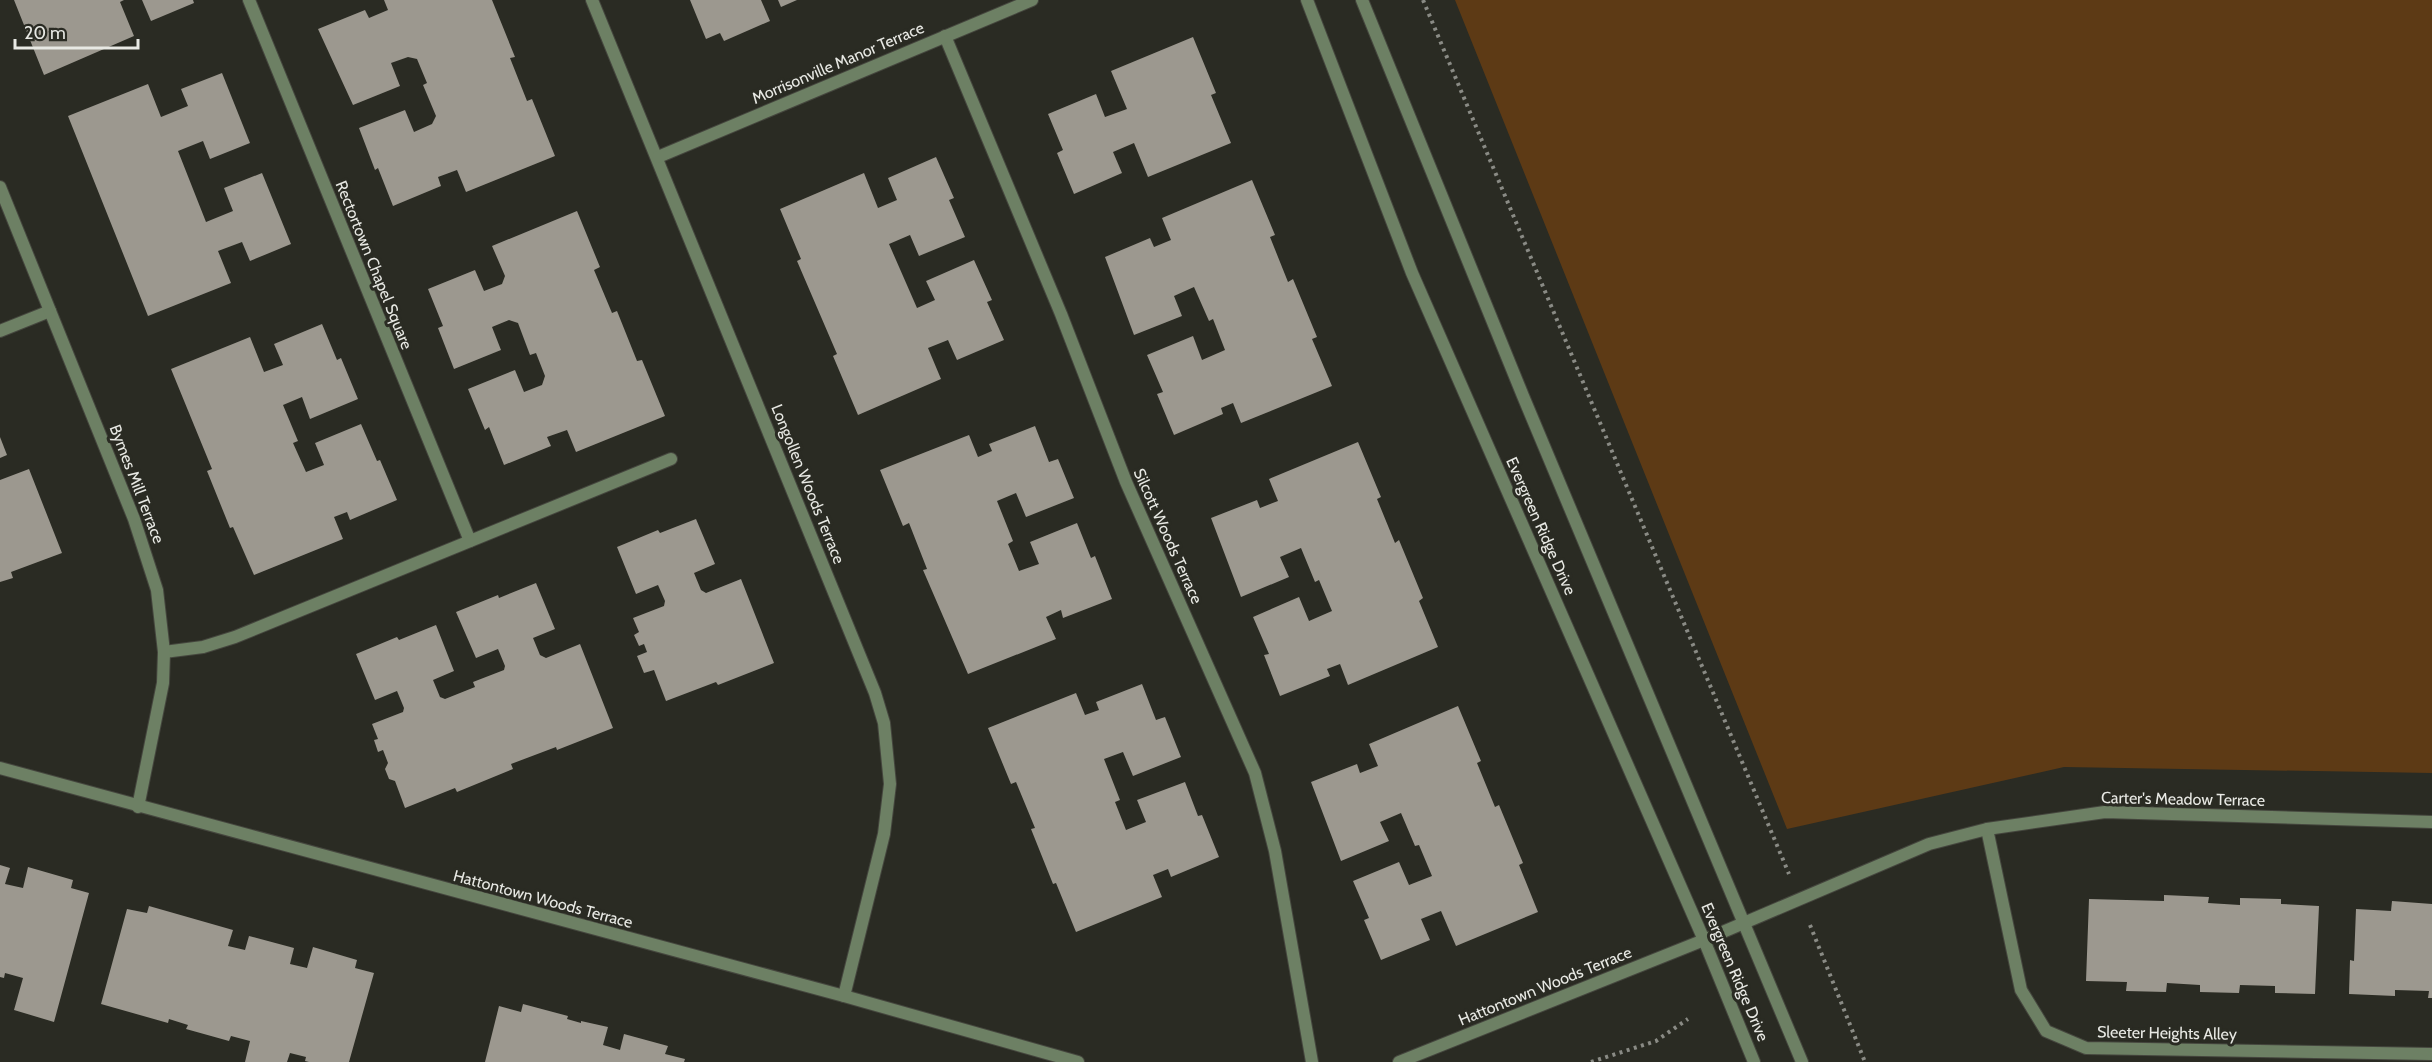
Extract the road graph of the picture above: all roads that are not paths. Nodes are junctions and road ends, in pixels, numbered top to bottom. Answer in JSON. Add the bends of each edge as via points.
{"nodes":[{"id":1,"x":249,"y":0,"type":"edge"},
{"id":2,"x":592,"y":0,"type":"edge"},
{"id":3,"x":1032,"y":0,"type":"edge"},
{"id":4,"x":1307,"y":0,"type":"edge"},
{"id":5,"x":1362,"y":0,"type":"edge"},
{"id":6,"x":945,"y":36,"type":"junction"},
{"id":7,"x":658,"y":157,"type":"junction"},
{"id":8,"x":0,"y":187,"type":"edge"},
{"id":9,"x":50,"y":311,"type":"junction"},
{"id":10,"x":0,"y":331,"type":"edge"},
{"id":11,"x":671,"y":459,"type":"dead end"},
{"id":12,"x":470,"y":541,"type":"junction"},
{"id":13,"x":164,"y":652,"type":"junction"},
{"id":14,"x":0,"y":768,"type":"edge"},
{"id":15,"x":138,"y":807,"type":"junction"},
{"id":16,"x":2432,"y":822,"type":"edge"},
{"id":17,"x":1987,"y":829,"type":"junction"},
{"id":18,"x":1744,"y":923,"type":"junction"},
{"id":19,"x":1704,"y":940,"type":"junction"},
{"id":20,"x":844,"y":996,"type":"junction"},
{"id":21,"x":2432,"y":1054,"type":"edge"},
{"id":22,"x":1078,"y":1062,"type":"edge"},
{"id":23,"x":1312,"y":1062,"type":"edge"},
{"id":24,"x":1399,"y":1062,"type":"edge"},
{"id":25,"x":1754,"y":1062,"type":"edge"},
{"id":26,"x":1802,"y":1062,"type":"edge"}],
"edges":[{"from":1,"to":12,"type":"street","name":"Rectortown Chapel Square"},
{"from":2,"to":7,"type":"street","name":"Longollen Woods Terrace"},
{"from":3,"to":6,"type":"street","name":"Morrisonville Manor Terrace"},
{"from":4,"to":19,"type":"street","name":"Evergreen Ridge Drive","via":[[1412,273]]},
{"from":5,"to":18,"type":"street","name":"Evergreen Ridge Drive"},
{"from":6,"to":7,"type":"street","name":"Morrisonville Manor Terrace"},
{"from":6,"to":23,"type":"street","name":"Silcott Woods Terrace","via":[[1126,482],[1255,774],[1275,851]]},
{"from":7,"to":20,"type":"street","name":"Longollen Woods Terrace","via":[[871,682],[884,723],[890,784],[884,834]]},
{"from":8,"to":9,"type":"street","name":"Bymes Mill Terrace"},
{"from":9,"to":10,"type":"street"},
{"from":9,"to":13,"type":"street","name":"Bymes Mill Terrace","via":[[146,553],[157,590]]},
{"from":11,"to":12,"type":"street"},
{"from":12,"to":13,"type":"street","via":[[235,637],[203,647]]},
{"from":13,"to":15,"type":"street","name":"Bymes Mill Terrace","via":[[163,683]]},
{"from":14,"to":15,"type":"street","name":"Hattontown Woods Terrace"},
{"from":15,"to":20,"type":"street","name":"Hattontown Woods Terrace"},
{"from":16,"to":17,"type":"street","name":"Carter's Meadow Terrace","via":[[2105,812]]},
{"from":17,"to":18,"type":"street","name":"Carter's Meadow Terrace","via":[[1929,844]]},
{"from":17,"to":21,"type":"street","name":"Sleeter Heights Alley","via":[[2021,990],[2046,1030],[2086,1048]]},
{"from":18,"to":19,"type":"street","name":"Carter's Meadow Terrace"},
{"from":18,"to":26,"type":"street","name":"Evergreen Ridge Drive"},
{"from":19,"to":24,"type":"street","name":"Hattontown Woods Terrace"},
{"from":19,"to":25,"type":"street","name":"Evergreen Ridge Drive"},
{"from":20,"to":22,"type":"street","name":"Hattontown Woods Terrace"}]}
